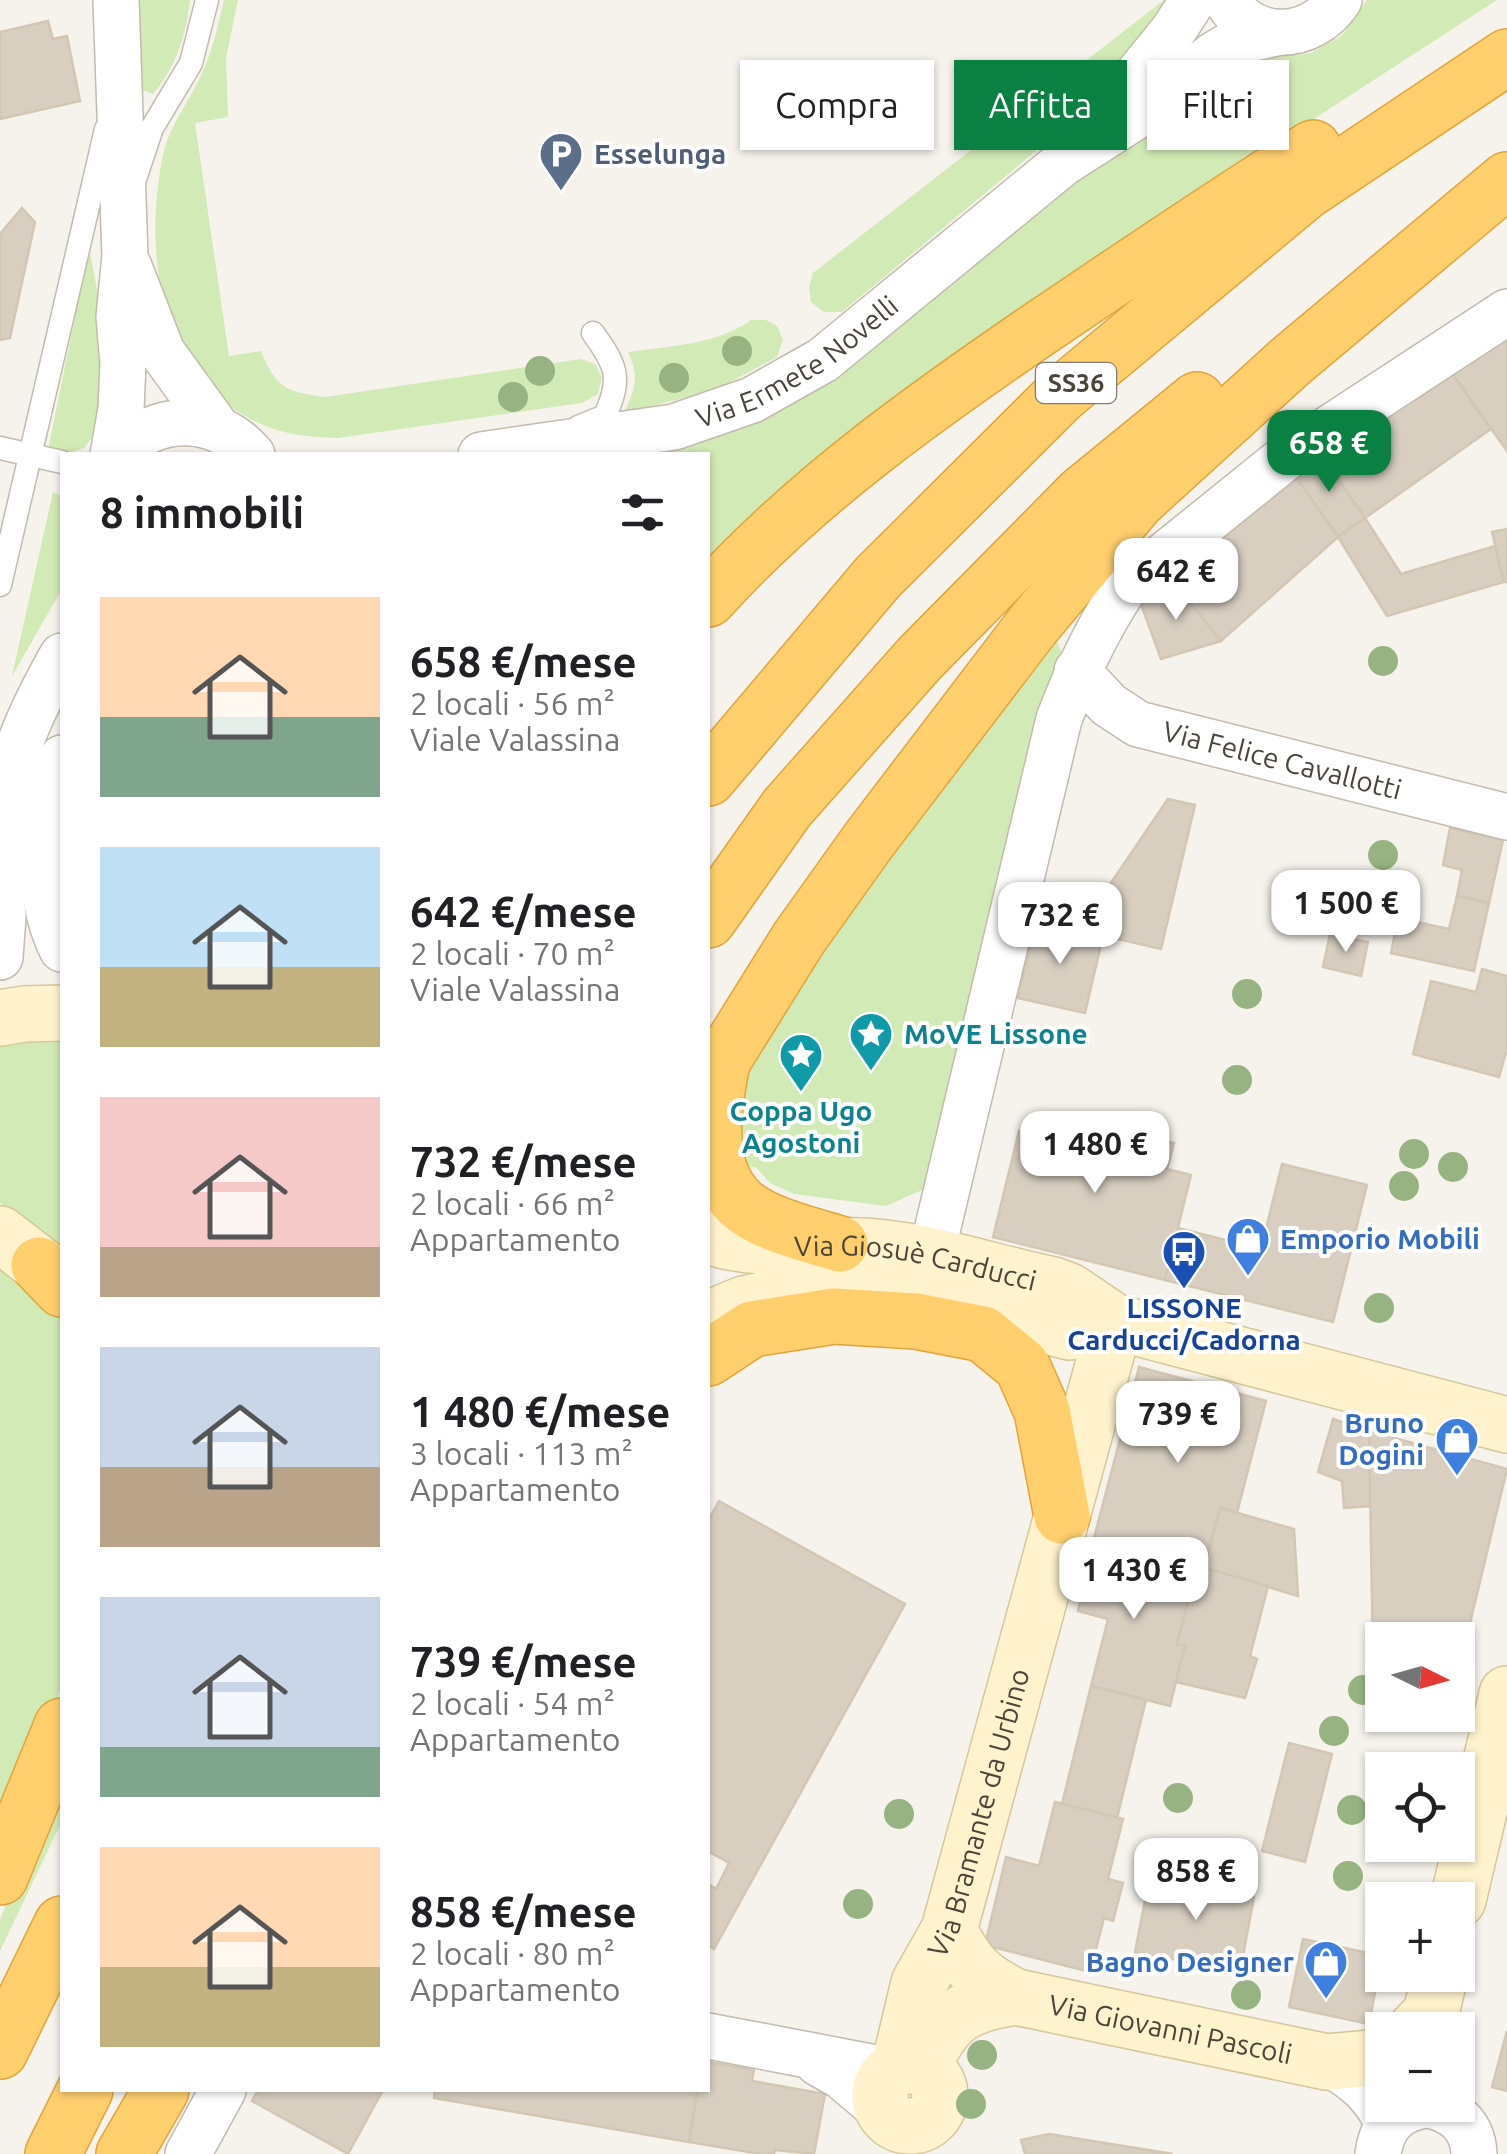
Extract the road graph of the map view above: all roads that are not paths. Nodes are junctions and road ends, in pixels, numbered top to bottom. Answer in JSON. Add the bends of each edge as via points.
{"nodes":[{"id":1,"x":116,"y":0,"type":"edge"},
{"id":2,"x":207,"y":0,"type":"edge"},
{"id":3,"x":1194,"y":0,"type":"edge"},
{"id":4,"x":1226,"y":0,"type":"edge"},
{"id":5,"x":1339,"y":0,"type":"edge"},
{"id":6,"x":1507,"y":28,"type":"edge"},
{"id":7,"x":1276,"y":33,"type":"junction"},
{"id":8,"x":1507,"y":56,"type":"edge"},
{"id":9,"x":120,"y":68,"type":"junction"},
{"id":10,"x":1063,"y":163,"type":"junction"},
{"id":11,"x":1507,"y":171,"type":"edge"},
{"id":12,"x":1507,"y":180,"type":"edge"},
{"id":13,"x":125,"y":240,"type":"junction"},
{"id":14,"x":1507,"y":312,"type":"edge"},
{"id":15,"x":593,"y":333,"type":"dead end"},
{"id":16,"x":0,"y":448,"type":"edge"},
{"id":17,"x":245,"y":448,"type":"edge"},
{"id":18,"x":115,"y":452,"type":"edge"},
{"id":19,"x":119,"y":452,"type":"edge"},
{"id":20,"x":472,"y":452,"type":"edge"},
{"id":21,"x":501,"y":452,"type":"edge"},
{"id":22,"x":30,"y":455,"type":"junction"},
{"id":23,"x":60,"y":462,"type":"edge"},
{"id":24,"x":0,"y":585,"type":"edge"},
{"id":25,"x":710,"y":596,"type":"edge"},
{"id":26,"x":60,"y":660,"type":"edge"},
{"id":27,"x":1077,"y":671,"type":"junction"},
{"id":28,"x":60,"y":765,"type":"edge"},
{"id":29,"x":710,"y":776,"type":"edge"},
{"id":30,"x":1507,"y":817,"type":"edge"},
{"id":31,"x":0,"y":834,"type":"edge"},
{"id":32,"x":0,"y":871,"type":"edge"},
{"id":33,"x":0,"y":880,"type":"edge"},
{"id":34,"x":710,"y":917,"type":"edge"},
{"id":35,"x":60,"y":943,"type":"edge"},
{"id":36,"x":0,"y":957,"type":"edge"},
{"id":37,"x":60,"y":1013,"type":"edge"},
{"id":38,"x":0,"y":1018,"type":"edge"},
{"id":39,"x":715,"y":1074,"type":"edge"},
{"id":40,"x":710,"y":1236,"type":"edge"},
{"id":41,"x":840,"y":1244,"type":"junction"},
{"id":42,"x":931,"y":1256,"type":"junction"},
{"id":43,"x":710,"y":1318,"type":"edge"},
{"id":44,"x":1115,"y":1322,"type":"junction"},
{"id":45,"x":710,"y":1357,"type":"edge"},
{"id":46,"x":1507,"y":1425,"type":"edge"},
{"id":47,"x":1062,"y":1516,"type":"junction"},
{"id":48,"x":1507,"y":1694,"type":"edge"},
{"id":49,"x":60,"y":1731,"type":"edge"},
{"id":50,"x":0,"y":1877,"type":"edge"},
{"id":51,"x":1462,"y":1882,"type":"edge"},
{"id":52,"x":60,"y":1928,"type":"edge"},
{"id":53,"x":949,"y":1930,"type":"junction"},
{"id":54,"x":1016,"y":1998,"type":"junction"},
{"id":55,"x":710,"y":2036,"type":"edge"},
{"id":56,"x":0,"y":2050,"type":"edge"},
{"id":57,"x":1365,"y":2059,"type":"edge"},
{"id":58,"x":1327,"y":2062,"type":"junction"},
{"id":59,"x":1365,"y":2087,"type":"edge"},
{"id":60,"x":83,"y":2092,"type":"edge"},
{"id":61,"x":160,"y":2092,"type":"edge"},
{"id":62,"x":222,"y":2092,"type":"edge"},
{"id":63,"x":903,"y":2109,"type":"edge"},
{"id":64,"x":1462,"y":2122,"type":"edge"},
{"id":65,"x":1481,"y":2150,"type":"edge"},
{"id":66,"x":53,"y":2154,"type":"edge"},
{"id":67,"x":124,"y":2154,"type":"edge"},
{"id":68,"x":188,"y":2154,"type":"edge"}],
"edges":[{"from":1,"to":9,"type":"street"},
{"from":2,"to":13,"type":"lane","via":[[191,63],[152,128],[134,181]]},
{"from":3,"to":10,"type":"street","name":"Via Ermete Novelli"},
{"from":4,"to":7,"type":"street","via":[[1241,19]]},
{"from":5,"to":7,"type":"street","name":"Via Ermete Novelli","via":[[1316,24]]},
{"from":6,"to":25,"type":"highway","via":[[1215,209],[940,397],[748,554]]},
{"from":7,"to":10,"type":"street","name":"Via Ermete Novelli","via":[[1235,42],[1212,56]]},
{"from":8,"to":29,"type":"highway","number":"SS36","via":[[1306,192],[1061,396],[878,577]]},
{"from":9,"to":13,"type":"street"},
{"from":9,"to":22,"type":"lane"},
{"from":10,"to":21,"type":"street","name":"Via Ermete Novelli","via":[[823,360],[752,400],[674,427]]},
{"from":11,"to":34,"type":"highway","via":[[1338,284],[1082,494],[920,658],[787,808]]},
{"from":12,"to":39,"type":"highway","via":[[1137,501],[1032,625],[869,840]]},
{"from":13,"to":17,"type":"street","via":[[162,352]]},
{"from":13,"to":18,"type":"street"},
{"from":14,"to":27,"type":"street","via":[[1290,454],[1125,587]]},
{"from":15,"to":20,"type":"lane","via":[[614,361],[617,390],[605,416]]},
{"from":16,"to":22,"type":"lane"},
{"from":17,"to":19,"type":"street","via":[[198,422],[142,433]]},
{"from":22,"to":23,"type":"lane"},
{"from":22,"to":24,"type":"lane"},
{"from":26,"to":31,"type":"street","via":[[14,752]]},
{"from":27,"to":30,"type":"street","name":"Via Felice Cavallotti","via":[[1138,724]]},
{"from":27,"to":42,"type":"street","via":[[1040,788]]},
{"from":28,"to":35,"type":"street","via":[[48,807],[44,862]]},
{"from":31,"to":32,"type":"street"},
{"from":33,"to":36,"type":"street"},
{"from":37,"to":38,"type":"street"},
{"from":39,"to":41,"type":"highway","via":[[714,1146],[741,1204],[786,1228]]},
{"from":40,"to":41,"type":"street","name":"Via Giosuè Carducci","via":[[746,1245]]},
{"from":41,"to":42,"type":"street","name":"Via Giosuè Carducci"},
{"from":42,"to":44,"type":"street","name":"Via Giosuè Carducci","via":[[1053,1284]]},
{"from":43,"to":44,"type":"street","name":"Via Giosuè Carducci","via":[[805,1290],[857,1288],[930,1297],[1070,1332]]},
{"from":44,"to":46,"type":"street","name":"Via Giosuè Carducci"},
{"from":44,"to":47,"type":"street","name":"Via Bramante da Urbino"},
{"from":45,"to":47,"type":"highway","via":[[752,1329],[834,1316],[984,1334],[1022,1366],[1042,1411]]},
{"from":47,"to":53,"type":"street","name":"Via Bramante da Urbino"},
{"from":48,"to":51,"type":"street"},
{"from":49,"to":50,"type":"highway"},
{"from":52,"to":56,"type":"highway"},
{"from":53,"to":54,"type":"street","name":"Via Giovanni Pascoli","via":[[970,1968]]},
{"from":53,"to":63,"type":"street","name":"Via Bramante da Urbino","via":[[920,1984],[904,2035]]},
{"from":54,"to":58,"type":"street","name":"Via Giovanni Pascoli"},
{"from":54,"to":63,"type":"street","name":"Via Giovanni Pascoli","via":[[983,2002],[955,2018],[936,2037]]},
{"from":55,"to":63,"type":"street","via":[[794,2050]]},
{"from":57,"to":58,"type":"street","name":"Via Giovanni Pascoli"},
{"from":58,"to":59,"type":"street","name":"Via Giovanni Pascoli"},
{"from":60,"to":66,"type":"highway"},
{"from":61,"to":67,"type":"highway"},
{"from":62,"to":68,"type":"street"},
{"from":64,"to":65,"type":"street"}]}
